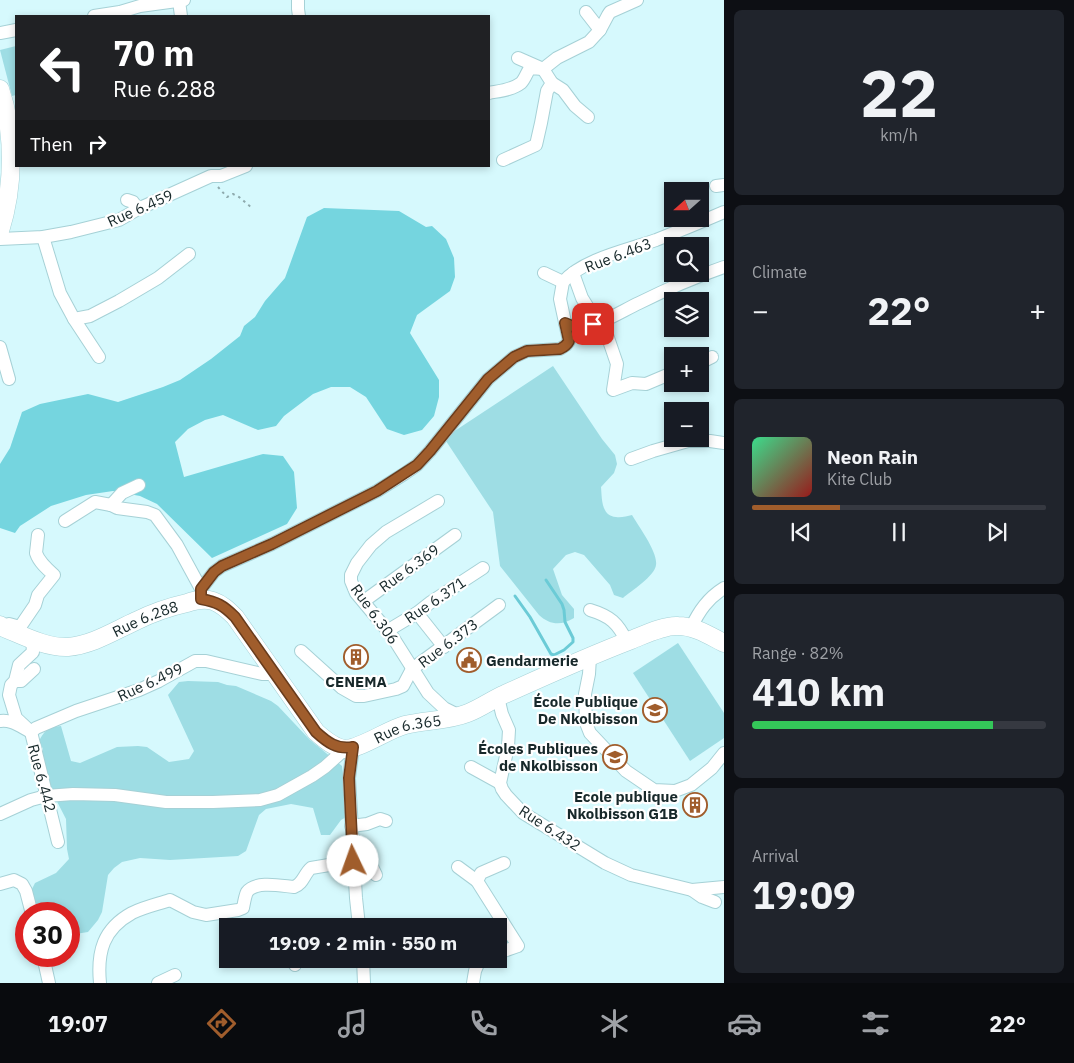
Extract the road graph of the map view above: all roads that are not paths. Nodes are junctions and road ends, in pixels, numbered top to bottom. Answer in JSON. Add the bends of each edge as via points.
{"nodes":[{"id":1,"x":298,"y":0,"type":"edge"},
{"id":2,"x":637,"y":0,"type":"edge"},
{"id":3,"x":181,"y":1,"type":"edge"},
{"id":4,"x":586,"y":12,"type":"dead end"},
{"id":5,"x":100,"y":15,"type":"edge"},
{"id":6,"x":181,"y":15,"type":"edge"},
{"id":7,"x":299,"y":15,"type":"edge"},
{"id":8,"x":15,"y":30,"type":"edge"},
{"id":9,"x":600,"y":30,"type":"junction"},
{"id":10,"x":0,"y":33,"type":"edge"},
{"id":11,"x":518,"y":58,"type":"dead end"},
{"id":12,"x":543,"y":68,"type":"junction"},
{"id":13,"x":552,"y":83,"type":"junction"},
{"id":14,"x":490,"y":93,"type":"edge"},
{"id":15,"x":1,"y":97,"type":"edge"},
{"id":16,"x":588,"y":117,"type":"dead end"},
{"id":17,"x":12,"y":126,"type":"edge"},
{"id":18,"x":503,"y":160,"type":"dead end"},
{"id":19,"x":244,"y":167,"type":"edge"},
{"id":20,"x":127,"y":200,"type":"dead end"},
{"id":21,"x":138,"y":209,"type":"junction"},
{"id":22,"x":724,"y":212,"type":"edge"},
{"id":23,"x":0,"y":231,"type":"edge"},
{"id":24,"x":43,"y":237,"type":"junction"},
{"id":25,"x":0,"y":239,"type":"edge"},
{"id":26,"x":189,"y":254,"type":"dead end"},
{"id":27,"x":724,"y":267,"type":"edge"},
{"id":28,"x":544,"y":273,"type":"dead end"},
{"id":29,"x":574,"y":273,"type":"junction"},
{"id":30,"x":563,"y":282,"type":"junction"},
{"id":31,"x":74,"y":318,"type":"junction"},
{"id":32,"x":605,"y":320,"type":"junction"},
{"id":33,"x":565,"y":323,"type":"junction"},
{"id":34,"x":0,"y":347,"type":"edge"},
{"id":35,"x":99,"y":357,"type":"dead end"},
{"id":36,"x":712,"y":357,"type":"dead end"},
{"id":37,"x":709,"y":358,"type":"edge"},
{"id":38,"x":664,"y":376,"type":"edge"},
{"id":39,"x":9,"y":379,"type":"dead end"},
{"id":40,"x":724,"y":443,"type":"edge"},
{"id":41,"x":631,"y":459,"type":"dead end"},
{"id":42,"x":139,"y":485,"type":"dead end"},
{"id":43,"x":438,"y":500,"type":"dead end"},
{"id":44,"x":111,"y":505,"type":"junction"},
{"id":45,"x":65,"y":521,"type":"dead end"},
{"id":46,"x":455,"y":535,"type":"dead end"},
{"id":47,"x":38,"y":536,"type":"dead end"},
{"id":48,"x":483,"y":568,"type":"dead end"},
{"id":49,"x":724,"y":588,"type":"edge"},
{"id":50,"x":201,"y":594,"type":"junction"},
{"id":51,"x":364,"y":601,"type":"junction"},
{"id":52,"x":499,"y":605,"type":"dead end"},
{"id":53,"x":590,"y":610,"type":"dead end"},
{"id":54,"x":417,"y":613,"type":"junction"},
{"id":55,"x":1,"y":627,"type":"edge"},
{"id":56,"x":691,"y":628,"type":"junction"},
{"id":57,"x":387,"y":631,"type":"junction"},
{"id":58,"x":32,"y":639,"type":"junction"},
{"id":59,"x":627,"y":642,"type":"junction"},
{"id":60,"x":724,"y":643,"type":"edge"},
{"id":61,"x":444,"y":646,"type":"junction"},
{"id":62,"x":301,"y":650,"type":"dead end"},
{"id":63,"x":590,"y":657,"type":"junction"},
{"id":64,"x":34,"y":669,"type":"dead end"},
{"id":65,"x":412,"y":669,"type":"junction"},
{"id":66,"x":274,"y":674,"type":"junction"},
{"id":67,"x":14,"y":681,"type":"junction"},
{"id":68,"x":498,"y":697,"type":"junction"},
{"id":69,"x":460,"y":716,"type":"junction"},
{"id":70,"x":0,"y":721,"type":"edge"},
{"id":71,"x":30,"y":732,"type":"junction"},
{"id":72,"x":349,"y":748,"type":"junction"},
{"id":73,"x":724,"y":753,"type":"edge"},
{"id":74,"x":471,"y":767,"type":"dead end"},
{"id":75,"x":500,"y":783,"type":"junction"},
{"id":76,"x":46,"y":796,"type":"junction"},
{"id":77,"x":0,"y":814,"type":"edge"},
{"id":78,"x":386,"y":821,"type":"dead end"},
{"id":79,"x":352,"y":832,"type":"junction"},
{"id":80,"x":58,"y":842,"type":"dead end"},
{"id":81,"x":353,"y":861,"type":"junction"},
{"id":82,"x":504,"y":863,"type":"dead end"},
{"id":83,"x":458,"y":868,"type":"dead end"},
{"id":84,"x":376,"y":875,"type":"dead end"},
{"id":85,"x":477,"y":881,"type":"junction"},
{"id":86,"x":0,"y":884,"type":"edge"},
{"id":87,"x":724,"y":887,"type":"edge"},
{"id":88,"x":692,"y":890,"type":"junction"},
{"id":89,"x":29,"y":902,"type":"edge"},
{"id":90,"x":715,"y":902,"type":"dead end"},
{"id":91,"x":358,"y":918,"type":"edge"},
{"id":92,"x":500,"y":918,"type":"edge"},
{"id":93,"x":507,"y":929,"type":"edge"},
{"id":94,"x":507,"y":950,"type":"edge"},
{"id":95,"x":45,"y":967,"type":"edge"},
{"id":96,"x":363,"y":968,"type":"edge"},
{"id":97,"x":476,"y":968,"type":"edge"},
{"id":98,"x":175,"y":976,"type":"dead end"},
{"id":99,"x":49,"y":983,"type":"edge"},
{"id":100,"x":100,"y":983,"type":"edge"},
{"id":101,"x":158,"y":983,"type":"edge"},
{"id":102,"x":364,"y":983,"type":"edge"},
{"id":103,"x":472,"y":983,"type":"edge"}],
"edges":[{"from":1,"to":7,"type":"street"},
{"from":2,"to":9,"type":"street","via":[[610,12]]},
{"from":3,"to":5,"type":"street"},
{"from":3,"to":6,"type":"street"},
{"from":4,"to":9,"type":"street"},
{"from":8,"to":10,"type":"street"},
{"from":9,"to":12,"type":"street","via":[[589,42]]},
{"from":11,"to":12,"type":"street"},
{"from":12,"to":13,"type":"street"},
{"from":12,"to":14,"type":"street","via":[[530,68],[522,82]]},
{"from":13,"to":16,"type":"street"},
{"from":13,"to":18,"type":"street","via":[[547,90],[536,145]]},
{"from":15,"to":17,"type":"street"},
{"from":17,"to":23,"type":"street","via":[[10,191]]},
{"from":19,"to":21,"type":"street","name":"Rue 6.459","via":[[221,176],[211,176]]},
{"from":20,"to":21,"type":"street"},
{"from":21,"to":24,"type":"street","name":"Rue 6.459","via":[[119,220]]},
{"from":22,"to":29,"type":"street","name":"Rue 6.463","via":[[607,256]]},
{"from":24,"to":25,"type":"street","name":"Rue 6.459"},
{"from":24,"to":31,"type":"street","via":[[60,293]]},
{"from":26,"to":31,"type":"street","via":[[120,301],[90,316]]},
{"from":27,"to":32,"type":"street"},
{"from":28,"to":30,"type":"street"},
{"from":29,"to":30,"type":"street","name":"Rue 6.463"},
{"from":29,"to":32,"type":"street","via":[[582,298],[595,319]]},
{"from":30,"to":33,"type":"street","via":[[560,299]]},
{"from":31,"to":35,"type":"street"},
{"from":32,"to":33,"type":"street","via":[[577,328]]},
{"from":32,"to":38,"type":"street","via":[[617,364],[613,390],[632,383],[646,384]]},
{"from":33,"to":50,"type":"street","via":[[569,341],[566,345],[560,349],[527,351],[514,357],[488,379],[417,465],[377,491],[222,566],[214,572]]},
{"from":34,"to":39,"type":"street"},
{"from":36,"to":37,"type":"street"},
{"from":40,"to":41,"type":"street","via":[[688,441]]},
{"from":42,"to":44,"type":"street","via":[[122,493]]},
{"from":43,"to":51,"type":"street","name":"Rue 6.306","via":[[386,532],[357,562],[350,581]]},
{"from":44,"to":45,"type":"street","via":[[95,502]]},
{"from":44,"to":50,"type":"street","via":[[155,515],[177,545]]},
{"from":46,"to":51,"type":"street","name":"Rue 6.369"},
{"from":47,"to":55,"type":"street","via":[[36,556],[54,575],[20,627],[10,624]]},
{"from":48,"to":54,"type":"street","name":"Rue 6.371"},
{"from":49,"to":56,"type":"street","via":[[707,601]]},
{"from":50,"to":58,"type":"street","name":"Rue 6.288","via":[[87,643],[51,646]]},
{"from":50,"to":66,"type":"street","via":[[235,617]]},
{"from":51,"to":57,"type":"street","name":"Rue 6.306"},
{"from":52,"to":61,"type":"street","name":"Rue 6.373"},
{"from":53,"to":59,"type":"street","via":[[604,614],[621,630]]},
{"from":54,"to":57,"type":"street","name":"Rue 6.371"},
{"from":54,"to":61,"type":"street"},
{"from":55,"to":58,"type":"street","name":"Rue 6.288"},
{"from":56,"to":59,"type":"street","name":"Rue 6.365","via":[[669,627]]},
{"from":56,"to":60,"type":"street","name":"Rue 6.365"},
{"from":57,"to":65,"type":"street","name":"Rue 6.306"},
{"from":58,"to":67,"type":"street","name":"Rue 6.442","via":[[34,652],[19,666]]},
{"from":59,"to":63,"type":"street","name":"Rue 6.365"},
{"from":61,"to":65,"type":"street","name":"Rue 6.373"},
{"from":62,"to":65,"type":"street","name":"Rue 6.373","via":[[342,688],[356,696],[403,686]]},
{"from":63,"to":68,"type":"street","name":"Rue 6.365"},
{"from":63,"to":73,"type":"street","via":[[585,694],[586,723],[590,733],[626,771],[654,790],[675,791],[691,785]]},
{"from":64,"to":67,"type":"street","via":[[21,681]]},
{"from":65,"to":69,"type":"street","name":"Rue 6.306","via":[[428,693],[444,708]]},
{"from":66,"to":71,"type":"street","name":"Rue 6.499","via":[[195,661],[139,690],[76,711]]},
{"from":66,"to":72,"type":"street","via":[[316,732],[334,745]]},
{"from":67,"to":71,"type":"street","name":"Rue 6.442","via":[[9,695],[11,704],[16,718]]},
{"from":68,"to":69,"type":"street","name":"Rue 6.365"},
{"from":68,"to":75,"type":"street","via":[[509,730]]},
{"from":69,"to":72,"type":"street","name":"Rue 6.365","via":[[406,725]]},
{"from":70,"to":71,"type":"street","via":[[15,723]]},
{"from":71,"to":76,"type":"street","name":"Rue 6.442"},
{"from":72,"to":76,"type":"street","name":"Rue 6.365","via":[[312,776],[278,795],[260,800],[166,802],[115,795]]},
{"from":72,"to":79,"type":"street"},
{"from":74,"to":75,"type":"street"},
{"from":75,"to":88,"type":"street","name":"Rue 6.432","via":[[506,795],[523,813],[605,863],[631,875]]},
{"from":76,"to":77,"type":"street","name":"Rue 6.365"},
{"from":76,"to":80,"type":"street","name":"Rue 6.442"},
{"from":78,"to":79,"type":"street","via":[[380,819]]},
{"from":79,"to":81,"type":"street"},
{"from":79,"to":84,"type":"street"},
{"from":81,"to":91,"type":"street"},
{"from":81,"to":100,"type":"street","via":[[311,868],[300,885],[294,887],[268,884],[252,888],[247,892],[243,908],[238,910],[206,916],[170,900],[132,913],[110,930],[103,942]]},
{"from":82,"to":85,"type":"street","via":[[481,873]]},
{"from":83,"to":85,"type":"street"},
{"from":85,"to":92,"type":"street"},
{"from":86,"to":89,"type":"street","via":[[14,880],[22,884]]},
{"from":87,"to":88,"type":"street"},
{"from":88,"to":90,"type":"street"},
{"from":93,"to":94,"type":"street","via":[[518,946]]},
{"from":95,"to":99,"type":"street"},
{"from":96,"to":102,"type":"street"},
{"from":97,"to":103,"type":"street"},
{"from":98,"to":101,"type":"street"}]}
